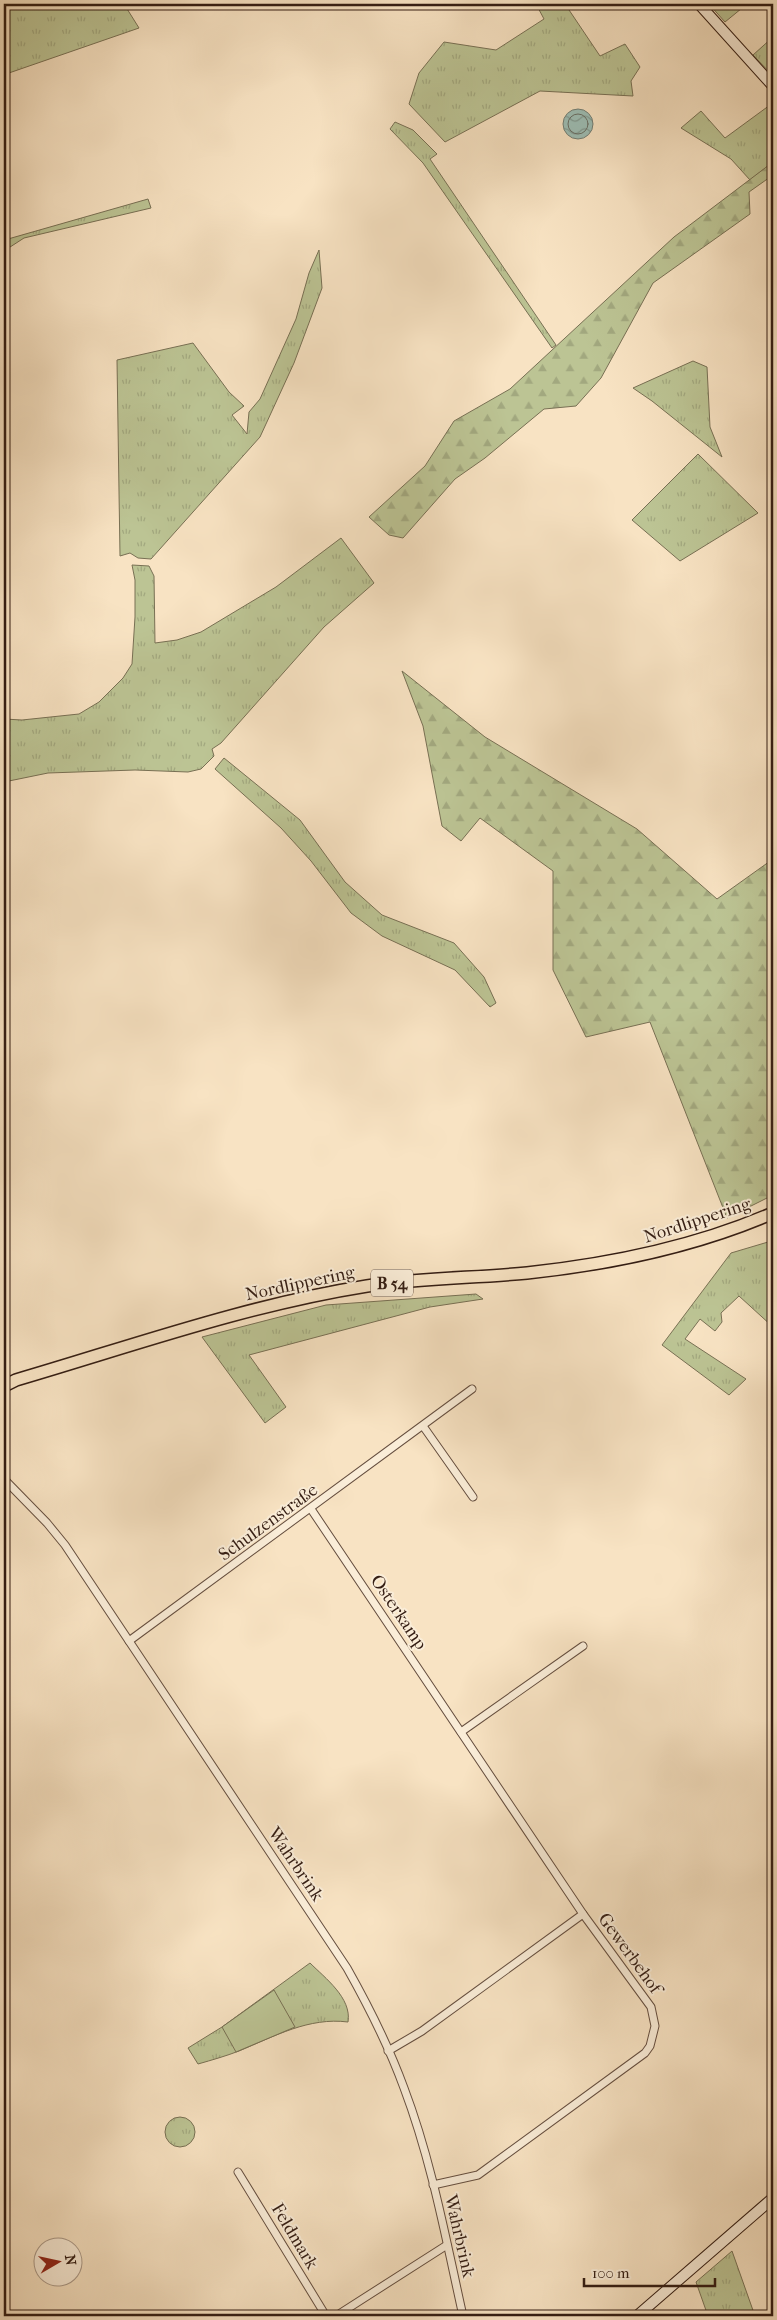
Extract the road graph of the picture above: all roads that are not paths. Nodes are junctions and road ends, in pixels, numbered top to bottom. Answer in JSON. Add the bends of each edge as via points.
{"nodes":[{"id":1,"x":699,"y":4,"type":"edge"},
{"id":2,"x":773,"y":86,"type":"edge"},
{"id":3,"x":773,"y":1213,"type":"edge"},
{"id":4,"x":10,"y":1381,"type":"edge"},
{"id":5,"x":4,"y":1386,"type":"edge"},
{"id":6,"x":472,"y":1389,"type":"dead end"},
{"id":7,"x":423,"y":1426,"type":"junction"},
{"id":8,"x":4,"y":1479,"type":"edge"},
{"id":9,"x":473,"y":1497,"type":"dead end"},
{"id":10,"x":311,"y":1509,"type":"junction"},
{"id":11,"x":129,"y":1641,"type":"junction"},
{"id":12,"x":583,"y":1646,"type":"dead end"},
{"id":13,"x":461,"y":1732,"type":"junction"},
{"id":14,"x":583,"y":1914,"type":"junction"},
{"id":15,"x":388,"y":2051,"type":"junction"},
{"id":16,"x":238,"y":2172,"type":"dead end"},
{"id":17,"x":434,"y":2185,"type":"junction"},
{"id":18,"x":773,"y":2198,"type":"edge"},
{"id":19,"x":447,"y":2245,"type":"junction"},
{"id":20,"x":326,"y":2316,"type":"edge"},
{"id":21,"x":336,"y":2316,"type":"edge"},
{"id":22,"x":463,"y":2316,"type":"edge"},
{"id":23,"x":637,"y":2316,"type":"edge"}],
"edges":[{"from":1,"to":2,"type":"street"},
{"from":3,"to":4,"type":"main road","name":"Nordlippering","number":"B 54","via":[[680,1246],[592,1265],[368,1286],[303,1298]]},
{"from":4,"to":5,"type":"main road","name":"Nordlippering","number":"B 54"},
{"from":6,"to":7,"type":"street","name":"Schulzenstraße"},
{"from":7,"to":9,"type":"street"},
{"from":7,"to":10,"type":"street","name":"Schulzenstraße"},
{"from":8,"to":11,"type":"street","name":"Wahrbrink","via":[[64,1545]]},
{"from":10,"to":11,"type":"street","name":"Schulzenstraße"},
{"from":10,"to":13,"type":"street","name":"Osterkamp"},
{"from":11,"to":15,"type":"street","name":"Wahrbrink","via":[[347,1968]]},
{"from":12,"to":13,"type":"street"},
{"from":13,"to":14,"type":"street","name":"Osterkamp"},
{"from":14,"to":15,"type":"street","name":"Gewerbehof","via":[[422,2031]]},
{"from":14,"to":17,"type":"street","name":"Gewerbehof","via":[[651,2007],[655,2026],[650,2046],[646,2053],[488,2169],[470,2178]]},
{"from":15,"to":17,"type":"street","name":"Wahrbrink","via":[[404,2088]]},
{"from":16,"to":20,"type":"street","name":"Feldmark"},
{"from":17,"to":19,"type":"street","name":"Wahrbrink"},
{"from":18,"to":23,"type":"street"},
{"from":19,"to":21,"type":"street"},
{"from":19,"to":22,"type":"street","name":"Wahrbrink"}]}
